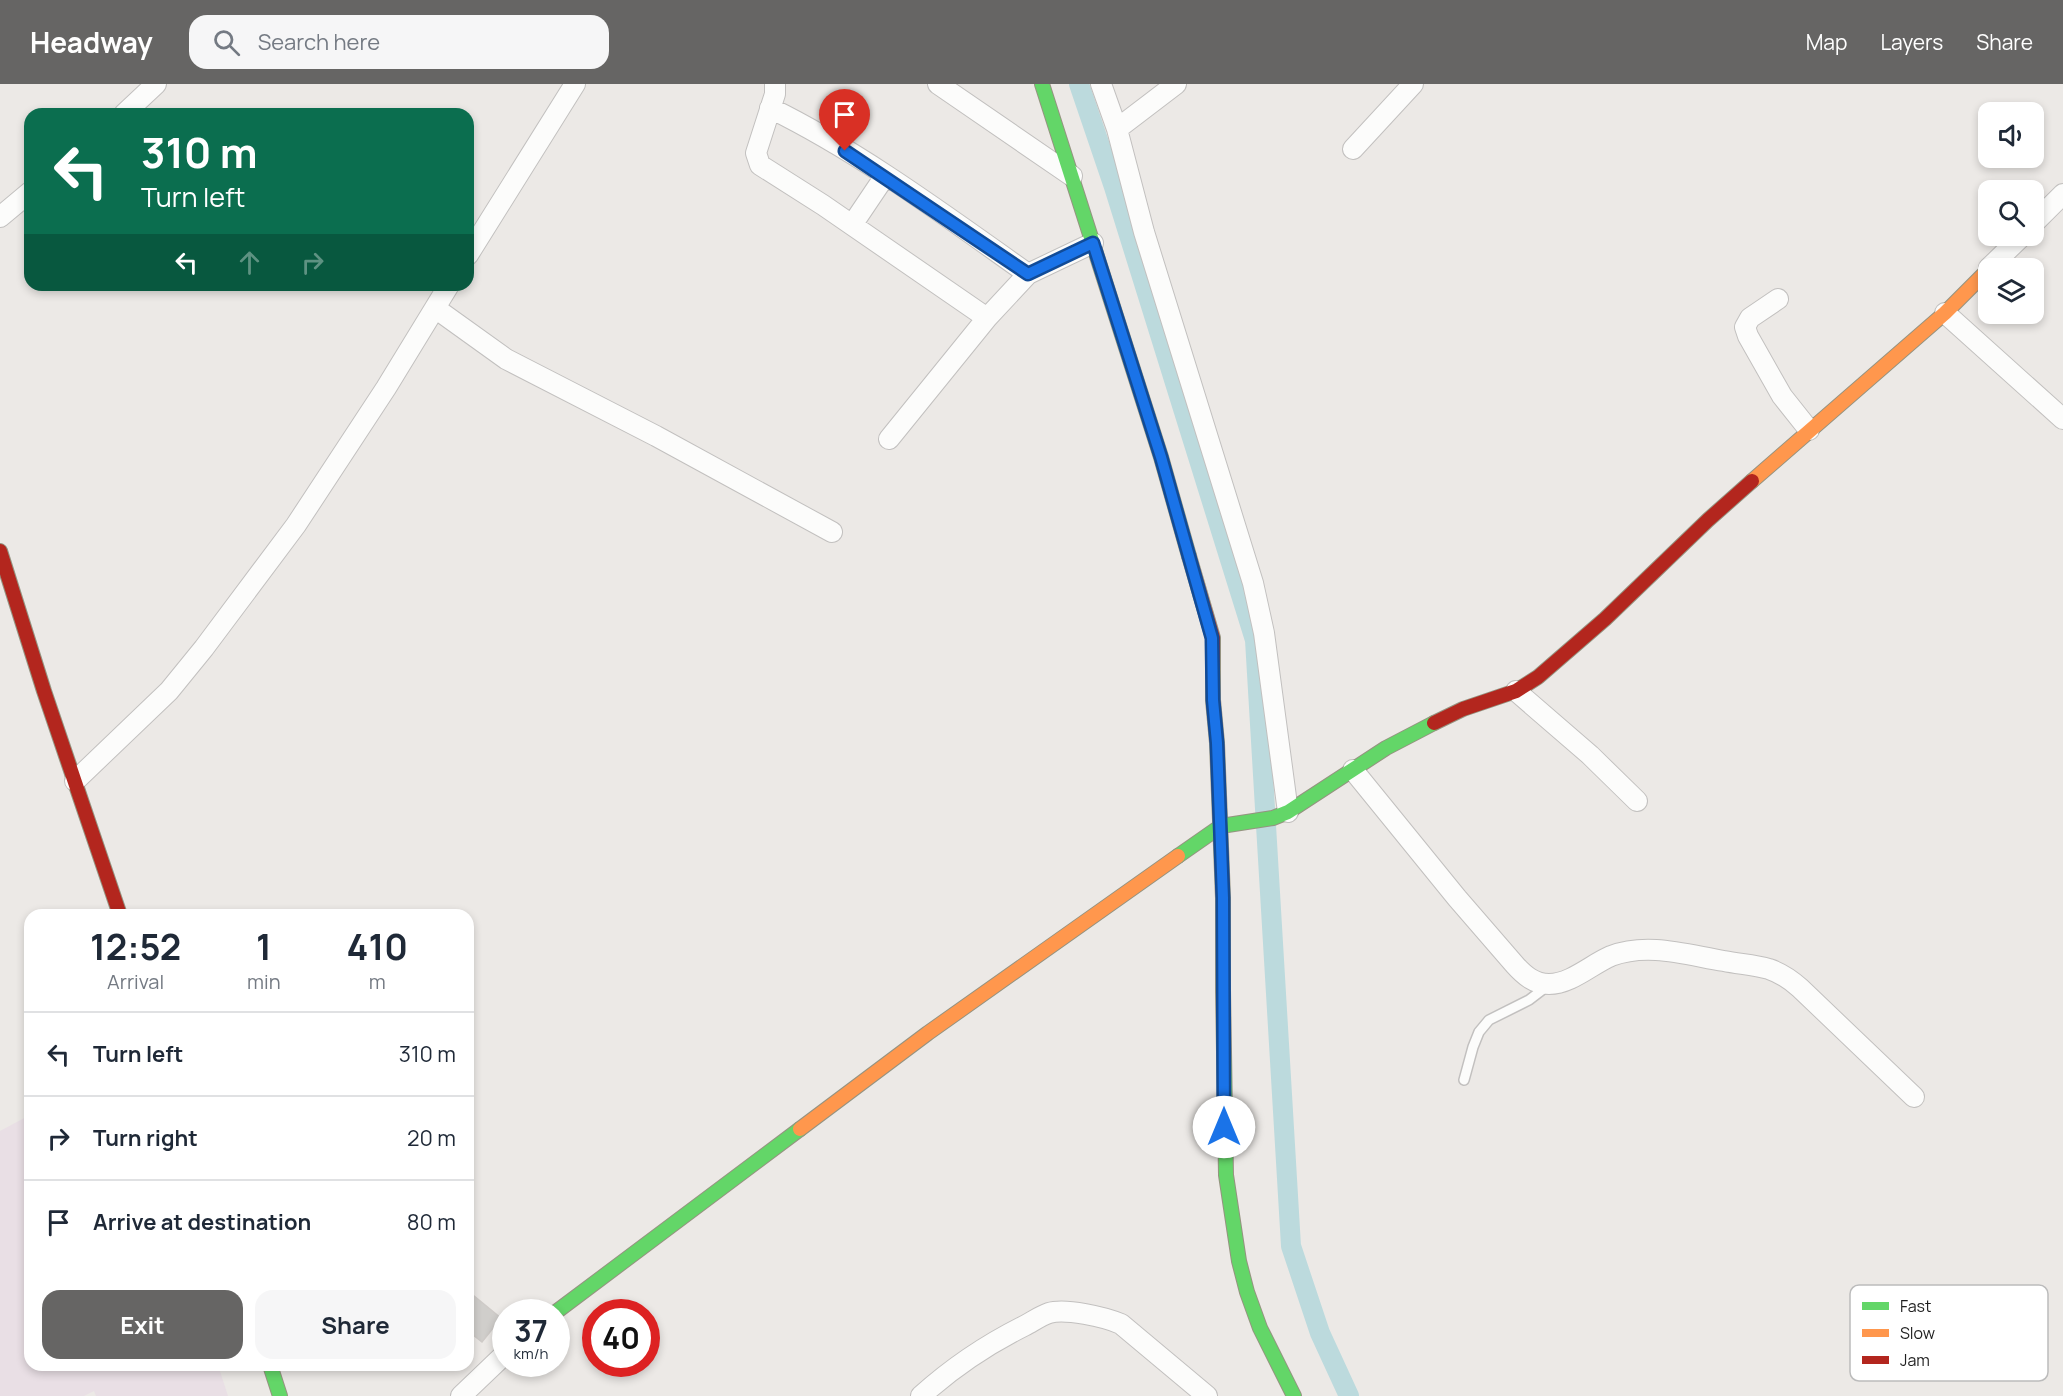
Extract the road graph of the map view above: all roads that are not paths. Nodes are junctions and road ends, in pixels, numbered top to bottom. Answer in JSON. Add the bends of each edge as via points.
{"nodes":[{"id":1,"x":156,"y":84,"type":"edge"},
{"id":2,"x":575,"y":84,"type":"edge"},
{"id":3,"x":775,"y":84,"type":"edge"},
{"id":4,"x":938,"y":84,"type":"edge"},
{"id":5,"x":1042,"y":84,"type":"edge"},
{"id":6,"x":1101,"y":84,"type":"edge"},
{"id":7,"x":1176,"y":84,"type":"edge"},
{"id":8,"x":1413,"y":84,"type":"edge"},
{"id":9,"x":130,"y":108,"type":"edge"},
{"id":10,"x":770,"y":108,"type":"junction"},
{"id":11,"x":1117,"y":129,"type":"junction"},
{"id":12,"x":1353,"y":149,"type":"dead end"},
{"id":13,"x":885,"y":176,"type":"junction"},
{"id":14,"x":1072,"y":176,"type":"junction"},
{"id":15,"x":2063,"y":194,"type":"edge"},
{"id":16,"x":24,"y":197,"type":"edge"},
{"id":17,"x":2044,"y":213,"type":"edge"},
{"id":18,"x":0,"y":217,"type":"edge"},
{"id":19,"x":852,"y":225,"type":"junction"},
{"id":20,"x":1093,"y":243,"type":"junction"},
{"id":21,"x":474,"y":245,"type":"edge"},
{"id":22,"x":2012,"y":246,"type":"edge"},
{"id":23,"x":2000,"y":258,"type":"edge"},
{"id":24,"x":1028,"y":274,"type":"junction"},
{"id":25,"x":1978,"y":280,"type":"edge"},
{"id":26,"x":445,"y":291,"type":"edge"},
{"id":27,"x":1778,"y":299,"type":"dead end"},
{"id":28,"x":435,"y":308,"type":"junction"},
{"id":29,"x":1945,"y":313,"type":"junction"},
{"id":30,"x":987,"y":318,"type":"junction"},
{"id":31,"x":2063,"y":419,"type":"edge"},
{"id":32,"x":1809,"y":429,"type":"junction"},
{"id":33,"x":889,"y":439,"type":"dead end"},
{"id":34,"x":832,"y":532,"type":"dead end"},
{"id":35,"x":0,"y":551,"type":"edge"},
{"id":36,"x":1516,"y":691,"type":"junction"},
{"id":37,"x":1353,"y":770,"type":"junction"},
{"id":38,"x":75,"y":782,"type":"junction"},
{"id":39,"x":1636,"y":801,"type":"dead end"},
{"id":40,"x":1281,"y":815,"type":"junction"},
{"id":41,"x":1221,"y":826,"type":"junction"},
{"id":42,"x":118,"y":909,"type":"edge"},
{"id":43,"x":1550,"y":984,"type":"junction"},
{"id":44,"x":1464,"y":1080,"type":"dead end"},
{"id":45,"x":1914,"y":1097,"type":"dead end"},
{"id":46,"x":570,"y":1302,"type":"edge"},
{"id":47,"x":492,"y":1366,"type":"edge"},
{"id":48,"x":272,"y":1371,"type":"edge"},
{"id":49,"x":280,"y":1396,"type":"edge"},
{"id":50,"x":461,"y":1396,"type":"edge"},
{"id":51,"x":921,"y":1396,"type":"edge"},
{"id":52,"x":1207,"y":1396,"type":"edge"},
{"id":53,"x":1293,"y":1396,"type":"edge"}],
"edges":[{"from":1,"to":9,"type":"street"},
{"from":2,"to":21,"type":"street"},
{"from":3,"to":10,"type":"street"},
{"from":4,"to":14,"type":"street"},
{"from":5,"to":14,"type":"street"},
{"from":6,"to":11,"type":"street"},
{"from":7,"to":11,"type":"street"},
{"from":8,"to":12,"type":"street"},
{"from":10,"to":13,"type":"street","via":[[804,124]]},
{"from":10,"to":19,"type":"street","via":[[756,153],[760,165]]},
{"from":11,"to":40,"type":"street","via":[[1144,232],[1253,583],[1264,633]]},
{"from":13,"to":19,"type":"street"},
{"from":13,"to":24,"type":"street"},
{"from":14,"to":20,"type":"street"},
{"from":15,"to":17,"type":"street"},
{"from":16,"to":18,"type":"street"},
{"from":19,"to":30,"type":"street"},
{"from":20,"to":24,"type":"street"},
{"from":20,"to":41,"type":"street","via":[[1161,457],[1212,638]]},
{"from":22,"to":23,"type":"street"},
{"from":24,"to":30,"type":"street"},
{"from":25,"to":29,"type":"street"},
{"from":26,"to":28,"type":"street"},
{"from":27,"to":32,"type":"street","via":[[1750,318],[1745,327],[1782,396]]},
{"from":28,"to":34,"type":"street","via":[[506,359]]},
{"from":28,"to":38,"type":"street","via":[[296,525],[204,648],[169,691]]},
{"from":29,"to":31,"type":"street"},
{"from":29,"to":32,"type":"street"},
{"from":30,"to":33,"type":"street"},
{"from":32,"to":36,"type":"street","via":[[1605,619]]},
{"from":35,"to":38,"type":"street"},
{"from":36,"to":37,"type":"street","via":[[1424,727]]},
{"from":36,"to":39,"type":"street"},
{"from":37,"to":40,"type":"street"},
{"from":37,"to":43,"type":"street","via":[[1524,975]]},
{"from":38,"to":42,"type":"street"},
{"from":40,"to":41,"type":"street"},
{"from":41,"to":46,"type":"street","via":[[928,1033]]},
{"from":41,"to":53,"type":"street","via":[[1226,1175],[1247,1292]]},
{"from":43,"to":44,"type":"lane","via":[[1529,1000],[1489,1020],[1479,1032]]},
{"from":43,"to":45,"type":"street","via":[[1635,950],[1657,949],[1770,969],[1800,988]]},
{"from":47,"to":50,"type":"street"},
{"from":48,"to":49,"type":"street"},
{"from":51,"to":52,"type":"street","via":[[952,1369],[1002,1336],[1050,1313],[1089,1314],[1121,1324]]}]}
